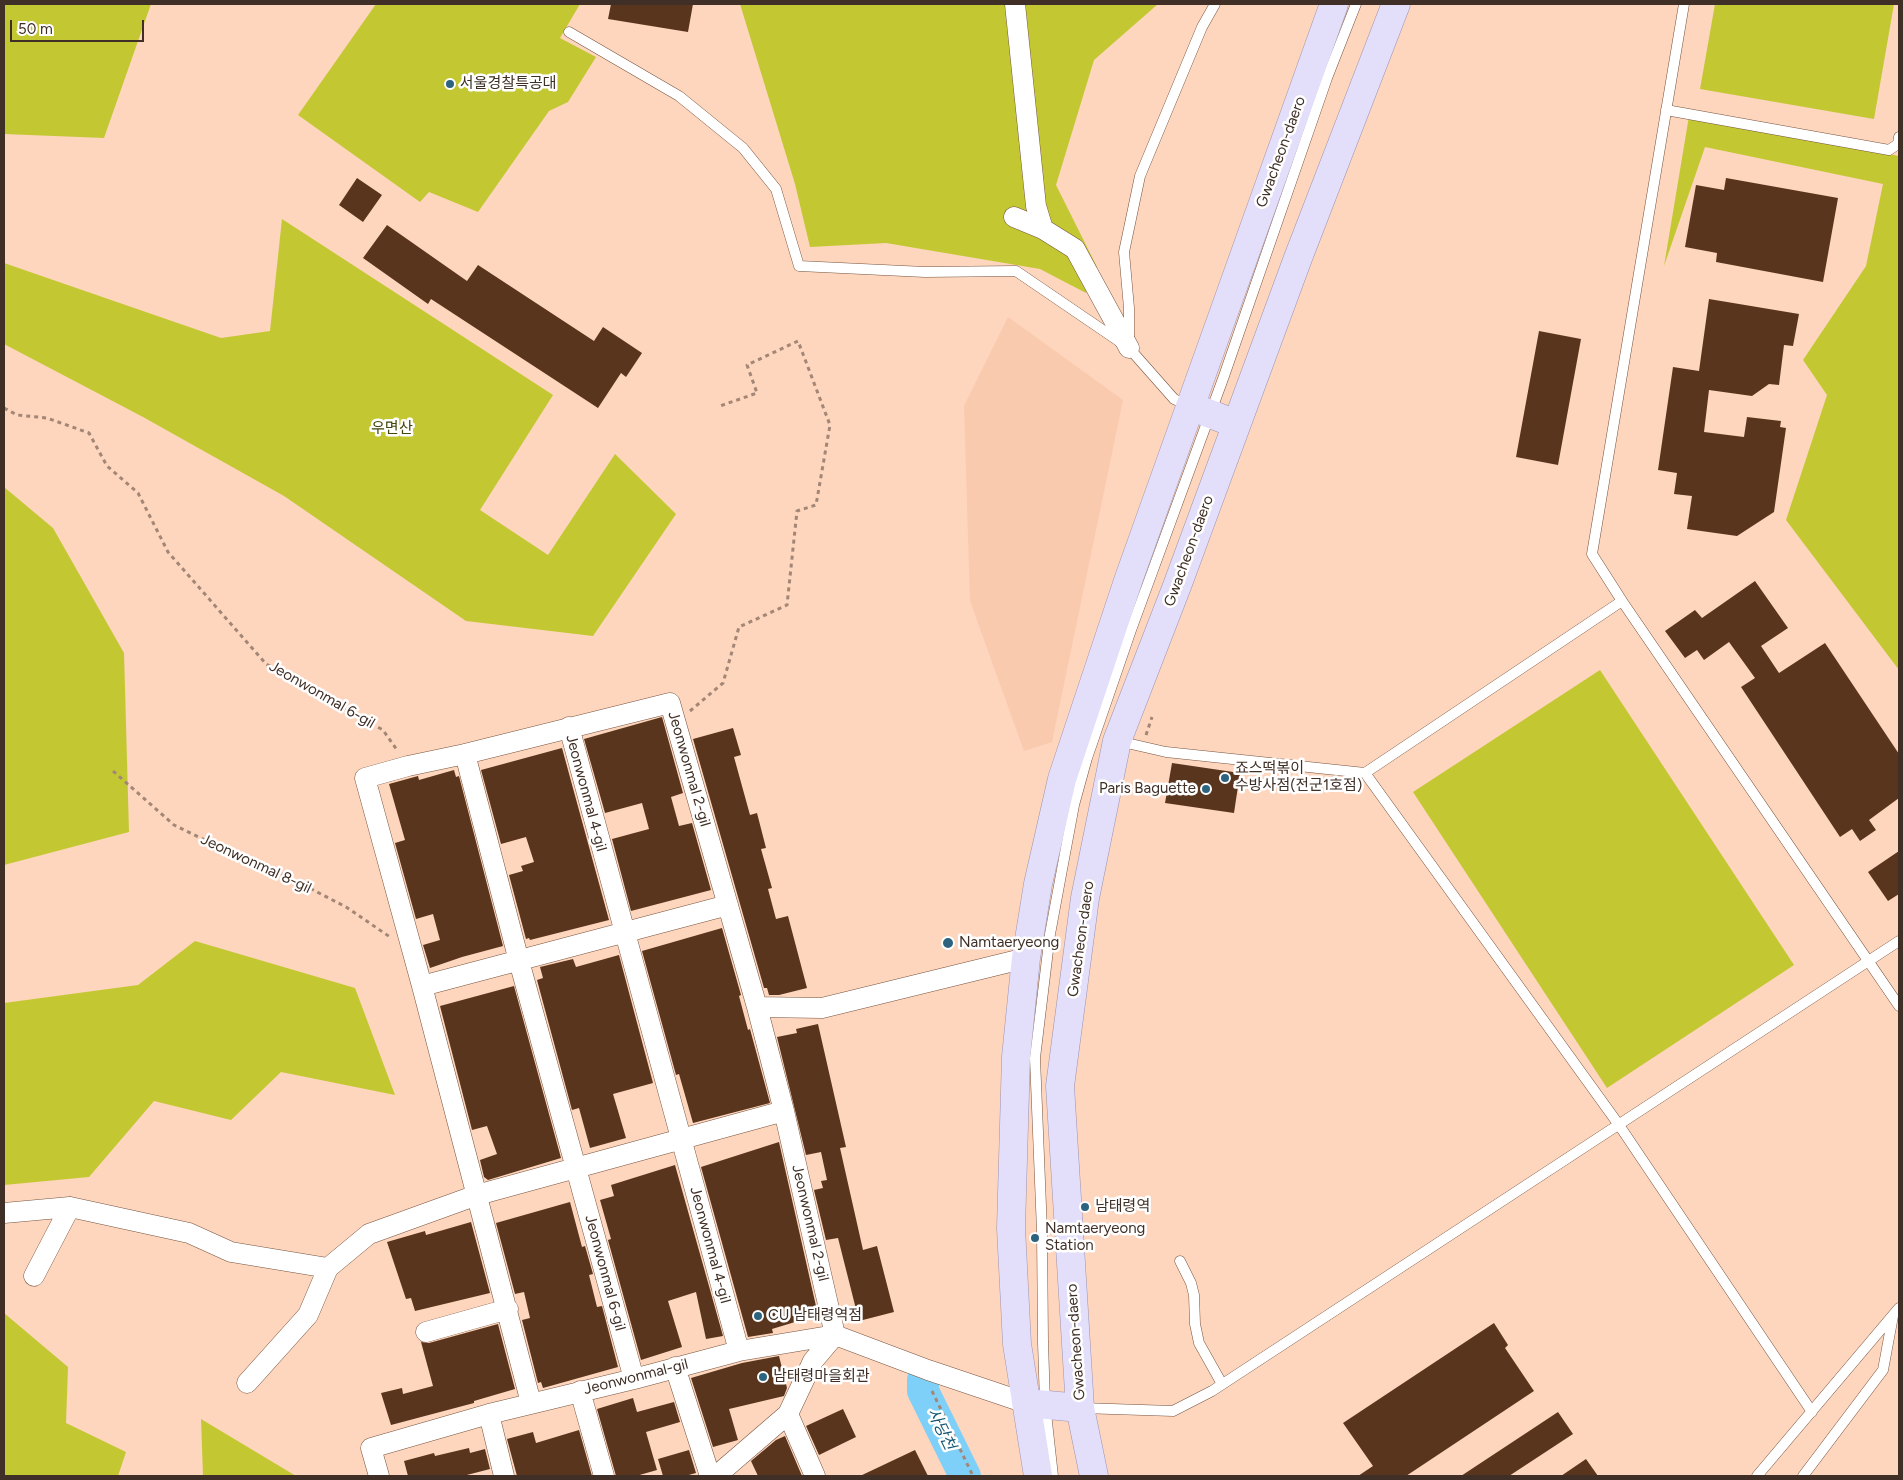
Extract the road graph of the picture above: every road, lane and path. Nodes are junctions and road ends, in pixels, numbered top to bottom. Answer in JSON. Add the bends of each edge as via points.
{"nodes":[{"id":1,"x":1015,"y":4,"type":"edge"},
{"id":2,"x":1215,"y":4,"type":"edge"},
{"id":3,"x":1334,"y":4,"type":"edge"},
{"id":4,"x":1356,"y":4,"type":"edge"},
{"id":5,"x":1396,"y":4,"type":"edge"},
{"id":6,"x":1684,"y":4,"type":"edge"},
{"id":7,"x":569,"y":32,"type":"dead end"},
{"id":8,"x":1666,"y":110,"type":"junction"},
{"id":9,"x":1899,"y":137,"type":"edge"},
{"id":10,"x":1014,"y":216,"type":"dead end"},
{"id":11,"x":1043,"y":229,"type":"junction"},
{"id":12,"x":1129,"y":348,"type":"junction"},
{"id":13,"x":720,"y":406,"type":"dead end"},
{"id":14,"x":4,"y":408,"type":"edge"},
{"id":15,"x":1199,"y":410,"type":"junction"},
{"id":16,"x":1236,"y":424,"type":"junction"},
{"id":17,"x":1622,"y":600,"type":"junction"},
{"id":18,"x":1155,"y":710,"type":"dead end"},
{"id":19,"x":676,"y":722,"type":"junction"},
{"id":20,"x":569,"y":727,"type":"junction"},
{"id":21,"x":1130,"y":744,"type":"junction"},
{"id":22,"x":465,"y":754,"type":"junction"},
{"id":23,"x":408,"y":766,"type":"junction"},
{"id":24,"x":113,"y":771,"type":"dead end"},
{"id":25,"x":1365,"y":773,"type":"junction"},
{"id":26,"x":728,"y":905,"type":"junction"},
{"id":27,"x":624,"y":933,"type":"junction"},
{"id":28,"x":408,"y":934,"type":"junction"},
{"id":29,"x":1899,"y":941,"type":"edge"},
{"id":30,"x":1026,"y":958,"type":"junction"},
{"id":31,"x":519,"y":961,"type":"junction"},
{"id":32,"x":1868,"y":962,"type":"junction"},
{"id":33,"x":422,"y":986,"type":"junction"},
{"id":34,"x":1899,"y":1006,"type":"edge"},
{"id":35,"x":757,"y":1007,"type":"junction"},
{"id":36,"x":784,"y":1111,"type":"junction"},
{"id":37,"x":1619,"y":1125,"type":"junction"},
{"id":38,"x":681,"y":1139,"type":"junction"},
{"id":39,"x":577,"y":1168,"type":"junction"},
{"id":40,"x":477,"y":1195,"type":"junction"},
{"id":41,"x":70,"y":1207,"type":"junction"},
{"id":42,"x":4,"y":1213,"type":"edge"},
{"id":43,"x":1180,"y":1262,"type":"dead end"},
{"id":44,"x":328,"y":1268,"type":"junction"},
{"id":45,"x":34,"y":1276,"type":"dead end"},
{"id":46,"x":508,"y":1309,"type":"junction"},
{"id":47,"x":1896,"y":1312,"type":"edge"},
{"id":48,"x":426,"y":1332,"type":"dead end"},
{"id":49,"x":835,"y":1335,"type":"junction"},
{"id":50,"x":739,"y":1351,"type":"junction"},
{"id":51,"x":676,"y":1367,"type":"junction"},
{"id":52,"x":928,"y":1370,"type":"junction"},
{"id":53,"x":634,"y":1379,"type":"junction"},
{"id":54,"x":247,"y":1383,"type":"dead end"},
{"id":55,"x":1222,"y":1384,"type":"junction"},
{"id":56,"x":580,"y":1391,"type":"junction"},
{"id":57,"x":532,"y":1403,"type":"junction"},
{"id":58,"x":1036,"y":1404,"type":"junction"},
{"id":59,"x":1080,"y":1408,"type":"junction"},
{"id":60,"x":1812,"y":1412,"type":"junction"},
{"id":61,"x":489,"y":1414,"type":"junction"},
{"id":62,"x":788,"y":1414,"type":"junction"},
{"id":63,"x":379,"y":1476,"type":"edge"},
{"id":64,"x":504,"y":1476,"type":"edge"},
{"id":65,"x":604,"y":1476,"type":"edge"},
{"id":66,"x":710,"y":1476,"type":"edge"},
{"id":67,"x":716,"y":1476,"type":"edge"},
{"id":68,"x":815,"y":1476,"type":"edge"},
{"id":69,"x":973,"y":1476,"type":"edge"},
{"id":70,"x":1038,"y":1476,"type":"edge"},
{"id":71,"x":1053,"y":1476,"type":"edge"},
{"id":72,"x":1094,"y":1476,"type":"edge"},
{"id":73,"x":1757,"y":1476,"type":"edge"},
{"id":74,"x":1803,"y":1476,"type":"edge"}],
"edges":[{"from":1,"to":11,"type":"street","via":[[1036,206]]},
{"from":2,"to":12,"type":"lane","via":[[1202,27],[1140,176],[1124,252]]},
{"from":3,"to":15,"type":"main road","name":"Gwacheon-daero"},
{"from":4,"to":15,"type":"lane","via":[[1224,376]]},
{"from":5,"to":16,"type":"main road","name":"Gwacheon-daero"},
{"from":6,"to":8,"type":"lane"},
{"from":7,"to":12,"type":"lane","via":[[679,96],[743,148],[776,189],[799,266],[925,272],[1016,271]]},
{"from":8,"to":9,"type":"lane","via":[[1889,150],[1898,144]]},
{"from":8,"to":17,"type":"lane","via":[[1592,554]]},
{"from":10,"to":11,"type":"street"},
{"from":11,"to":12,"type":"street","via":[[1075,249]]},
{"from":12,"to":15,"type":"lane","via":[[1174,399]]},
{"from":13,"to":19,"type":"path","via":[[757,393],[746,365],[798,341],[830,425],[816,505],[796,510],[787,605],[740,626],[723,684]]},
{"from":14,"to":23,"type":"path","name":"Jeonwonmal 6-gil","via":[[17,415],[47,418],[89,433],[108,466],[138,493],[168,552],[266,664],[383,730]]},
{"from":15,"to":16,"type":"main road"},
{"from":15,"to":30,"type":"main road","name":"Gwacheon-daero","via":[[1129,578],[1062,779],[1038,884]]},
{"from":15,"to":58,"type":"lane","via":[[1086,758],[1074,804],[1050,934],[1035,1058],[1042,1231],[1042,1342]]},
{"from":16,"to":21,"type":"main road","name":"Gwacheon-daero","via":[[1180,577]]},
{"from":17,"to":25,"type":"lane"},
{"from":17,"to":32,"type":"lane"},
{"from":18,"to":21,"type":"path"},
{"from":19,"to":20,"type":"street","name":"Jeonwonmal 2-gil","via":[[670,703]]},
{"from":19,"to":26,"type":"street","name":"Jeonwonmal 2-gil"},
{"from":20,"to":22,"type":"street","name":"Jeonwonmal 4-gil"},
{"from":20,"to":27,"type":"street","name":"Jeonwonmal 4-gil"},
{"from":21,"to":25,"type":"lane","via":[[1166,752]]},
{"from":21,"to":59,"type":"main road","name":"Gwacheon-daero","via":[[1086,898],[1060,1086]]},
{"from":22,"to":23,"type":"street"},
{"from":22,"to":31,"type":"street","name":"Jeonwonmal 6-gil"},
{"from":23,"to":28,"type":"street","via":[[365,778]]},
{"from":24,"to":28,"type":"path","name":"Jeonwonmal 8-gil","via":[[174,825],[242,858],[269,867],[346,907],[389,937]]},
{"from":25,"to":37,"type":"lane"},
{"from":26,"to":27,"type":"street"},
{"from":26,"to":35,"type":"street","name":"Jeonwonmal 2-gil"},
{"from":27,"to":31,"type":"street"},
{"from":27,"to":38,"type":"street","name":"Jeonwonmal 4-gil"},
{"from":28,"to":33,"type":"street"},
{"from":29,"to":32,"type":"lane"},
{"from":30,"to":35,"type":"street","via":[[822,1008]]},
{"from":30,"to":58,"type":"main road","name":"Gwacheon-daero","via":[[1016,1057],[1012,1228],[1017,1344]]},
{"from":31,"to":33,"type":"street"},
{"from":31,"to":39,"type":"street","name":"Jeonwonmal 6-gil"},
{"from":32,"to":34,"type":"lane"},
{"from":32,"to":37,"type":"lane"},
{"from":33,"to":40,"type":"street"},
{"from":35,"to":36,"type":"street","name":"Jeonwonmal 2-gil"},
{"from":36,"to":38,"type":"street"},
{"from":36,"to":49,"type":"street","name":"Jeonwonmal 2-gil"},
{"from":37,"to":55,"type":"lane"},
{"from":37,"to":60,"type":"lane"},
{"from":38,"to":39,"type":"street"},
{"from":38,"to":50,"type":"street","name":"Jeonwonmal 4-gil"},
{"from":39,"to":40,"type":"street"},
{"from":39,"to":53,"type":"street","name":"Jeonwonmal 6-gil"},
{"from":40,"to":44,"type":"street","via":[[369,1234]]},
{"from":40,"to":46,"type":"street"},
{"from":41,"to":42,"type":"street"},
{"from":41,"to":44,"type":"street","via":[[189,1233],[231,1252]]},
{"from":41,"to":45,"type":"street"},
{"from":43,"to":55,"type":"lane","via":[[1194,1295],[1199,1343]]},
{"from":44,"to":54,"type":"street","via":[[308,1315]]},
{"from":46,"to":48,"type":"street"},
{"from":46,"to":57,"type":"street"},
{"from":47,"to":60,"type":"lane"},
{"from":47,"to":74,"type":"lane","via":[[1883,1370]]},
{"from":49,"to":50,"type":"street","name":"Jeonwonmal-gil"},
{"from":49,"to":52,"type":"street"},
{"from":49,"to":62,"type":"street","via":[[813,1361]]},
{"from":50,"to":51,"type":"street","name":"Jeonwonmal-gil"},
{"from":51,"to":53,"type":"street","name":"Jeonwonmal-gil"},
{"from":51,"to":66,"type":"street"},
{"from":52,"to":58,"type":"street"},
{"from":52,"to":69,"type":"path","via":[[930,1388]]},
{"from":53,"to":56,"type":"street","name":"Jeonwonmal-gil"},
{"from":55,"to":59,"type":"lane","via":[[1173,1411]]},
{"from":56,"to":57,"type":"street","name":"Jeonwonmal-gil"},
{"from":56,"to":65,"type":"street"},
{"from":57,"to":61,"type":"street","name":"Jeonwonmal-gil"},
{"from":58,"to":59,"type":"main road"},
{"from":58,"to":70,"type":"main road","name":"Gwacheon-daero"},
{"from":58,"to":71,"type":"lane"},
{"from":59,"to":72,"type":"main road","name":"Gwacheon-daero"},
{"from":60,"to":73,"type":"lane"},
{"from":61,"to":63,"type":"street","name":"Jeonwonmal-gil","via":[[371,1448]]},
{"from":61,"to":64,"type":"street"},
{"from":62,"to":67,"type":"street"},
{"from":62,"to":68,"type":"street"}]}
